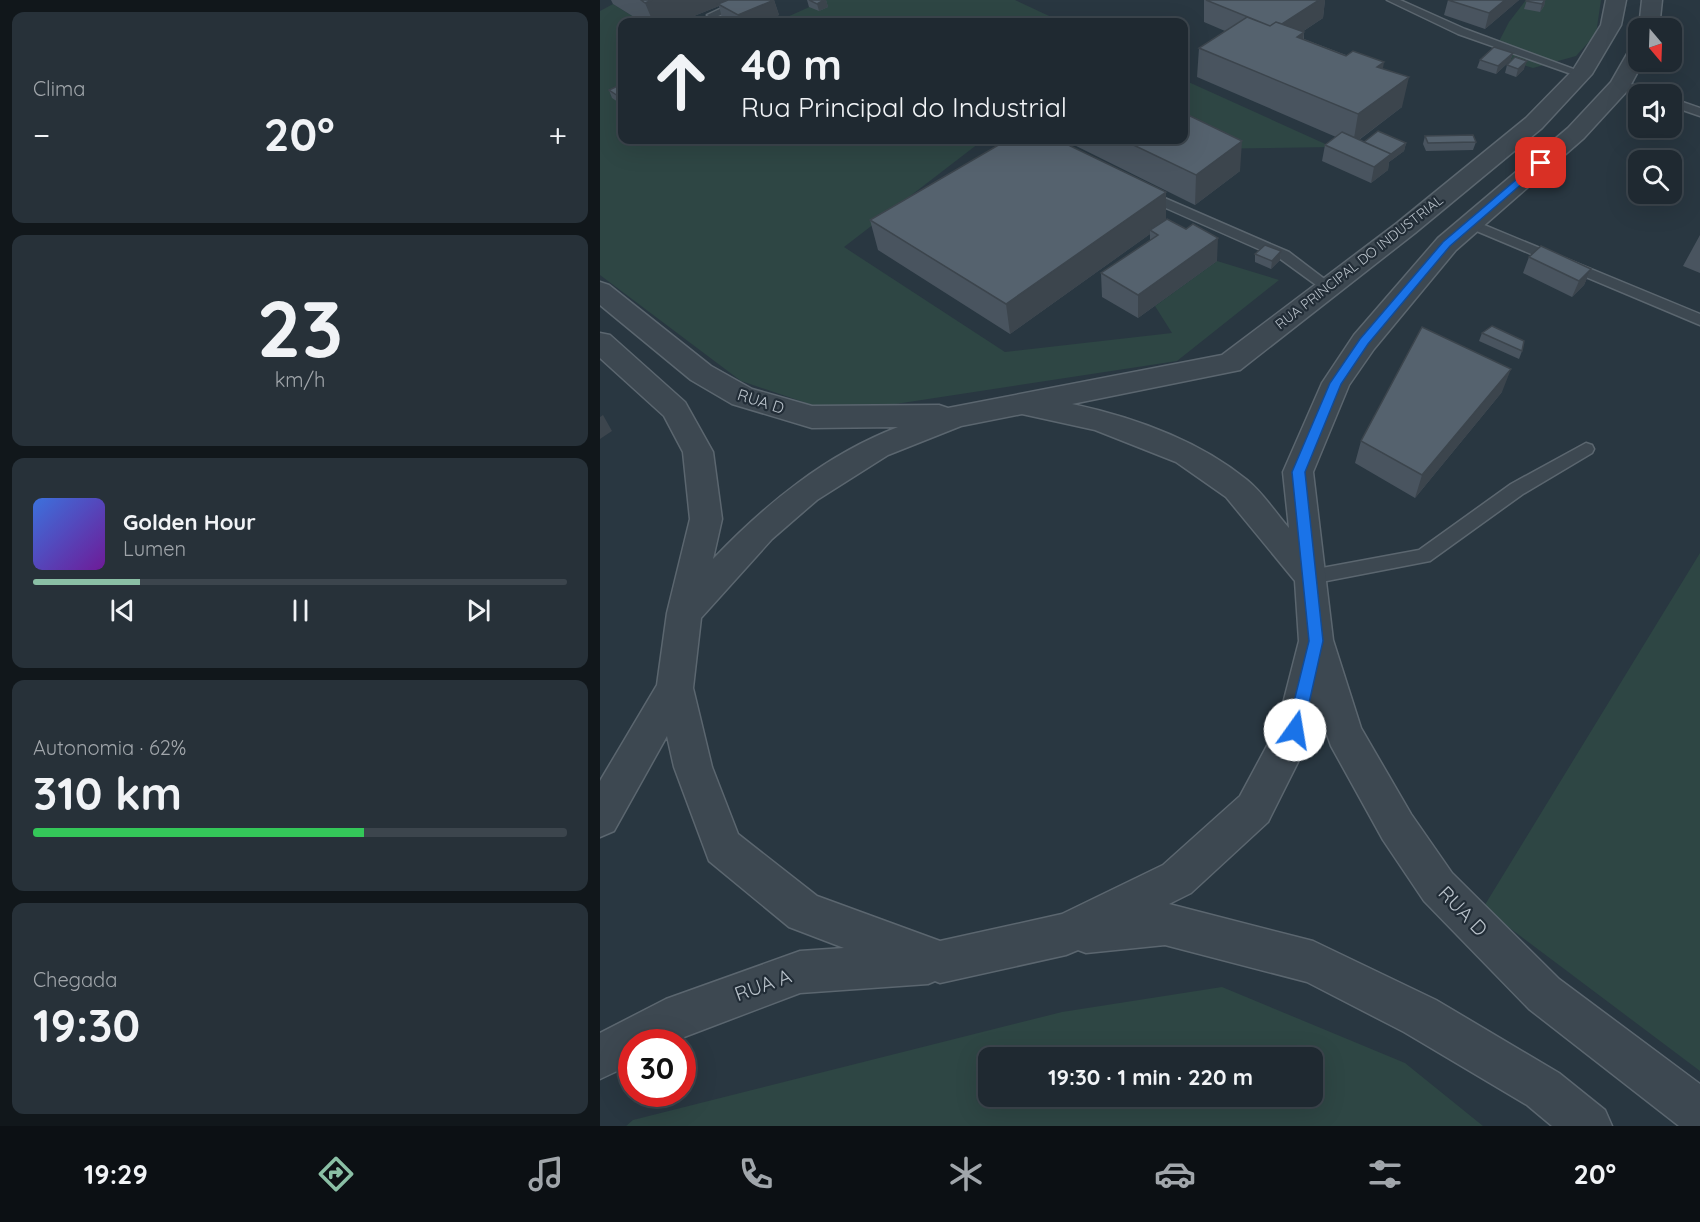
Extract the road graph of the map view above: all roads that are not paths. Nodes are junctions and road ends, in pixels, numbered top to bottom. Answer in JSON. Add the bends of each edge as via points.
{"nodes":[{"id":1,"x":748,"y":0,"type":"edge"},
{"id":2,"x":1392,"y":0,"type":"edge"},
{"id":3,"x":1616,"y":0,"type":"edge"},
{"id":4,"x":1652,"y":0,"type":"edge"},
{"id":5,"x":712,"y":15,"type":"dead end"},
{"id":6,"x":1650,"y":18,"type":"edge"},
{"id":7,"x":1628,"y":69,"type":"edge"},
{"id":8,"x":1581,"y":74,"type":"junction"},
{"id":9,"x":1620,"y":84,"type":"junction"},
{"id":10,"x":1628,"y":87,"type":"edge"},
{"id":11,"x":1682,"y":106,"type":"edge"},
{"id":12,"x":1700,"y":112,"type":"edge"},
{"id":13,"x":1133,"y":187,"type":"edge"},
{"id":14,"x":1472,"y":224,"type":"junction"},
{"id":15,"x":1328,"y":287,"type":"junction"},
{"id":16,"x":600,"y":291,"type":"edge"},
{"id":17,"x":1700,"y":320,"type":"edge"},
{"id":18,"x":600,"y":342,"type":"edge"},
{"id":19,"x":1024,"y":405,"type":"junction"},
{"id":20,"x":956,"y":416,"type":"junction"},
{"id":21,"x":1586,"y":449,"type":"dead end"},
{"id":22,"x":1311,"y":577,"type":"junction"},
{"id":23,"x":684,"y":613,"type":"junction"},
{"id":24,"x":1316,"y":641,"type":"junction"},
{"id":25,"x":675,"y":688,"type":"junction"},
{"id":26,"x":600,"y":818,"type":"edge"},
{"id":27,"x":1066,"y":934,"type":"junction"},
{"id":28,"x":940,"y":962,"type":"junction"},
{"id":29,"x":600,"y":1057,"type":"edge"},
{"id":30,"x":1700,"y":1113,"type":"edge"},
{"id":31,"x":1589,"y":1126,"type":"edge"}],
"edges":[{"from":1,"to":5,"type":"lane"},
{"from":2,"to":8,"type":"lane","via":[[1511,52]]},
{"from":3,"to":8,"type":"street","name":"RUA PRINCIPAL DO INDUSTRIAL","via":[[1611,25]]},
{"from":4,"to":6,"type":"street"},
{"from":7,"to":9,"type":"street"},
{"from":8,"to":9,"type":"street"},
{"from":8,"to":15,"type":"street","name":"RUA PRINCIPAL DO INDUSTRIAL","via":[[1534,123]]},
{"from":9,"to":10,"type":"lane"},
{"from":9,"to":14,"type":"street","via":[[1576,133]]},
{"from":11,"to":12,"type":"lane"},
{"from":13,"to":15,"type":"lane","via":[[1284,255]]},
{"from":14,"to":17,"type":"lane"},
{"from":14,"to":22,"type":"street","via":[[1447,244],[1394,305],[1336,383],[1298,472]]},
{"from":15,"to":19,"type":"street","name":"RUA PRINCIPAL DO INDUSTRIAL","via":[[1230,363]]},
{"from":16,"to":20,"type":"street","name":"RUA D","via":[[701,373],[742,398],[812,417]]},
{"from":18,"to":23,"type":"street","via":[[675,409],[698,452],[706,519]]},
{"from":19,"to":20,"type":"street","name":"RUA PRINCIPAL DO INDUSTRIAL"},
{"from":19,"to":22,"type":"street","via":[[1101,421],[1187,454],[1237,489]]},
{"from":20,"to":23,"type":"street","via":[[877,447],[806,492],[761,530]]},
{"from":21,"to":22,"type":"lane","via":[[1517,489],[1424,556]]},
{"from":22,"to":24,"type":"street"},
{"from":23,"to":25,"type":"street"},
{"from":24,"to":27,"type":"street","via":[[1295,730],[1254,809],[1177,879]]},
{"from":24,"to":30,"type":"street","name":"RUA D","via":[[1344,734],[1397,827],[1438,887],[1544,994]]},
{"from":25,"to":26,"type":"street"},
{"from":25,"to":28,"type":"street","via":[[693,767],[723,847],[804,912]]},
{"from":27,"to":28,"type":"street","name":"RUA A"},
{"from":27,"to":31,"type":"street","via":[[1165,924],[1312,962],[1420,1016],[1543,1089]]},
{"from":28,"to":29,"type":"street","name":"RUA A","via":[[800,972],[666,1021]]}]}
